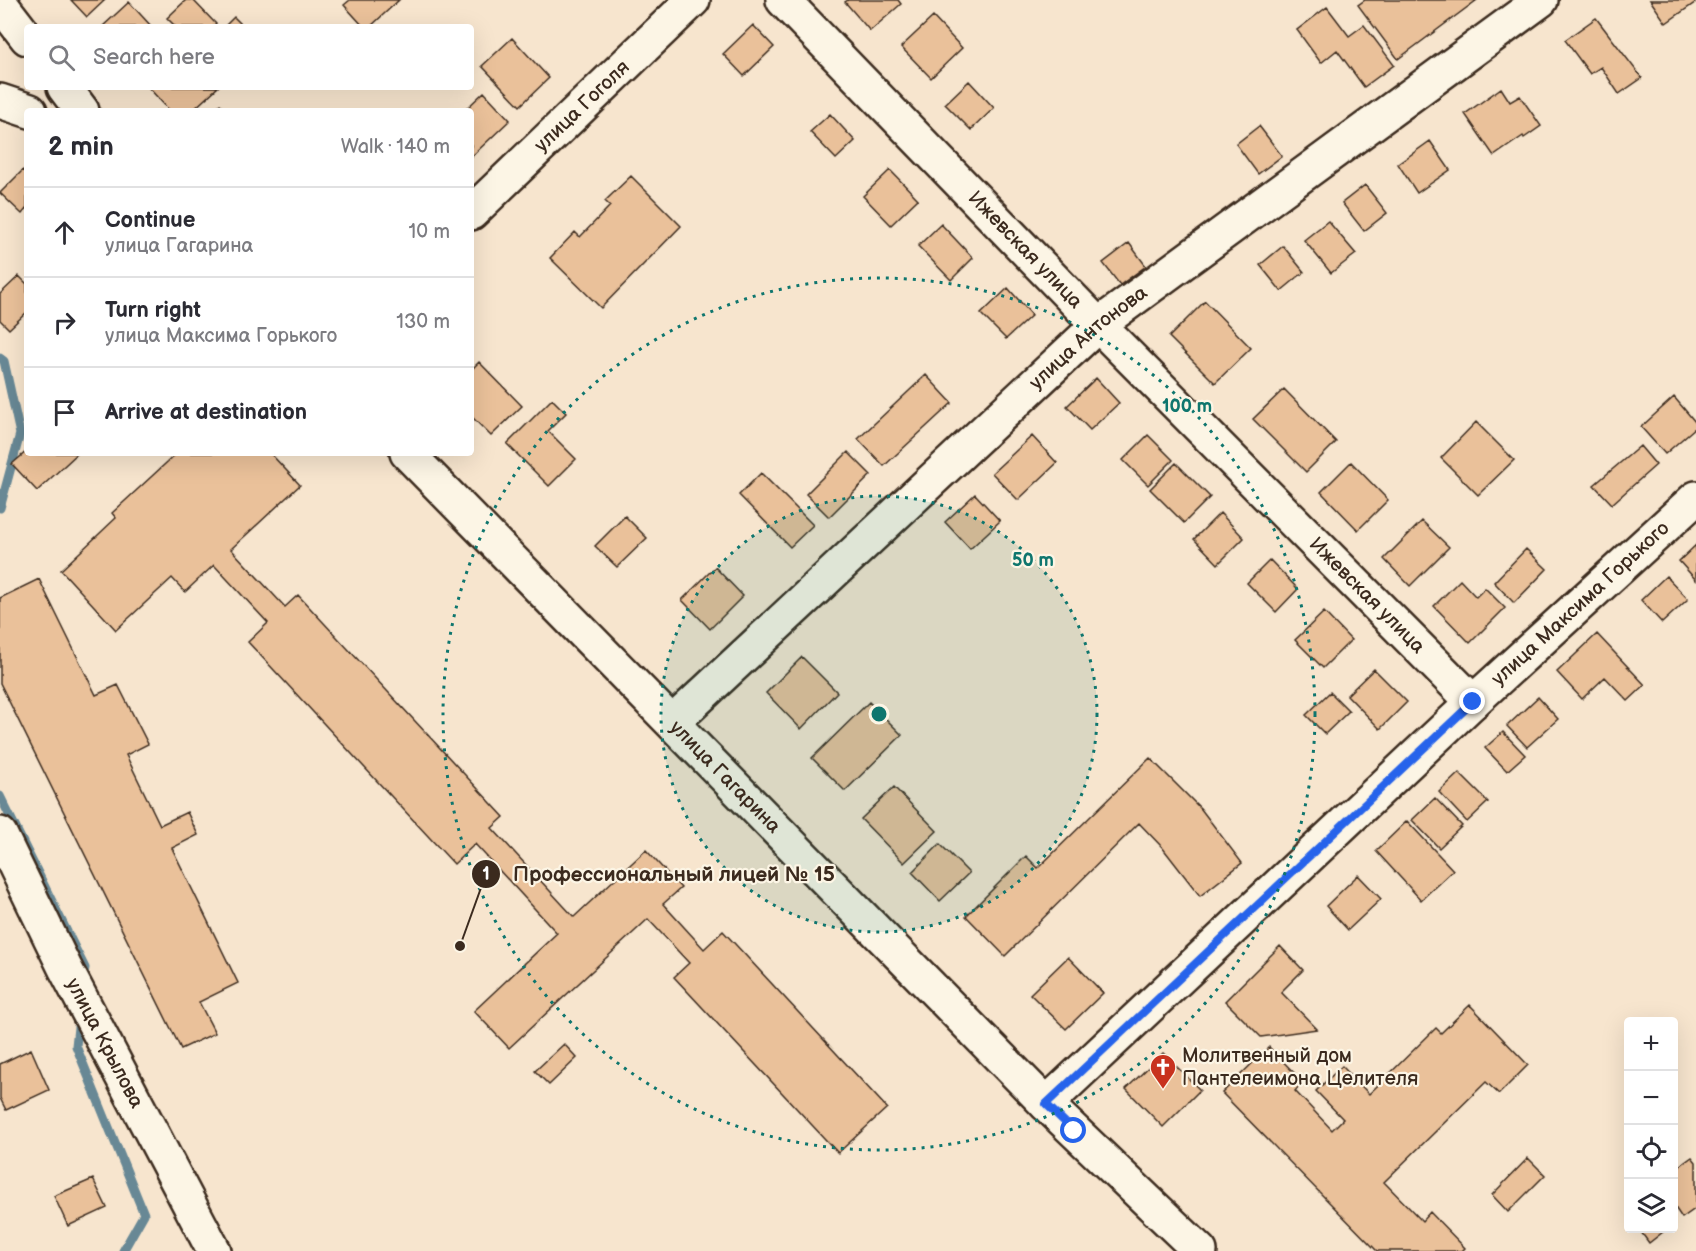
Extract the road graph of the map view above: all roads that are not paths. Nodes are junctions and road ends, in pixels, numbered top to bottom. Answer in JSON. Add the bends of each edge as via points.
{"nodes":[{"id":1,"x":693,"y":0,"type":"edge"},
{"id":2,"x":783,"y":0,"type":"edge"},
{"id":3,"x":1541,"y":0,"type":"edge"},
{"id":4,"x":0,"y":3,"type":"edge"},
{"id":5,"x":24,"y":34,"type":"edge"},
{"id":6,"x":66,"y":90,"type":"edge"},
{"id":7,"x":0,"y":101,"type":"edge"},
{"id":8,"x":80,"y":108,"type":"edge"},
{"id":9,"x":24,"y":109,"type":"edge"},
{"id":10,"x":474,"y":210,"type":"edge"},
{"id":11,"x":1098,"y":325,"type":"junction"},
{"id":12,"x":410,"y":456,"type":"edge"},
{"id":13,"x":1696,"y":498,"type":"edge"},
{"id":14,"x":1473,"y":702,"type":"junction"},
{"id":15,"x":673,"y":722,"type":"junction"},
{"id":16,"x":0,"y":834,"type":"edge"},
{"id":17,"x":1046,"y":1104,"type":"junction"},
{"id":18,"x":214,"y":1251,"type":"edge"},
{"id":19,"x":1200,"y":1251,"type":"edge"}],
"edges":[{"from":1,"to":10,"type":"street","name":"улица Гоголя"},
{"from":2,"to":11,"type":"street","name":"Ижевская улица"},
{"from":3,"to":11,"type":"street","name":"улица Антонова"},
{"from":4,"to":5,"type":"street"},
{"from":6,"to":8,"type":"street"},
{"from":7,"to":9,"type":"street"},
{"from":11,"to":14,"type":"street","name":"Ижевская улица"},
{"from":11,"to":15,"type":"street","name":"улица Антонова"},
{"from":12,"to":15,"type":"street","name":"улица Гагарина"},
{"from":13,"to":14,"type":"street","name":"улица Максима Горького"},
{"from":14,"to":17,"type":"street","name":"улица Максима Горького"},
{"from":15,"to":17,"type":"street","name":"улица Гагарина"},
{"from":16,"to":18,"type":"street","name":"улица Крылова"},
{"from":17,"to":19,"type":"street","name":"улица Гагарина"}]}
